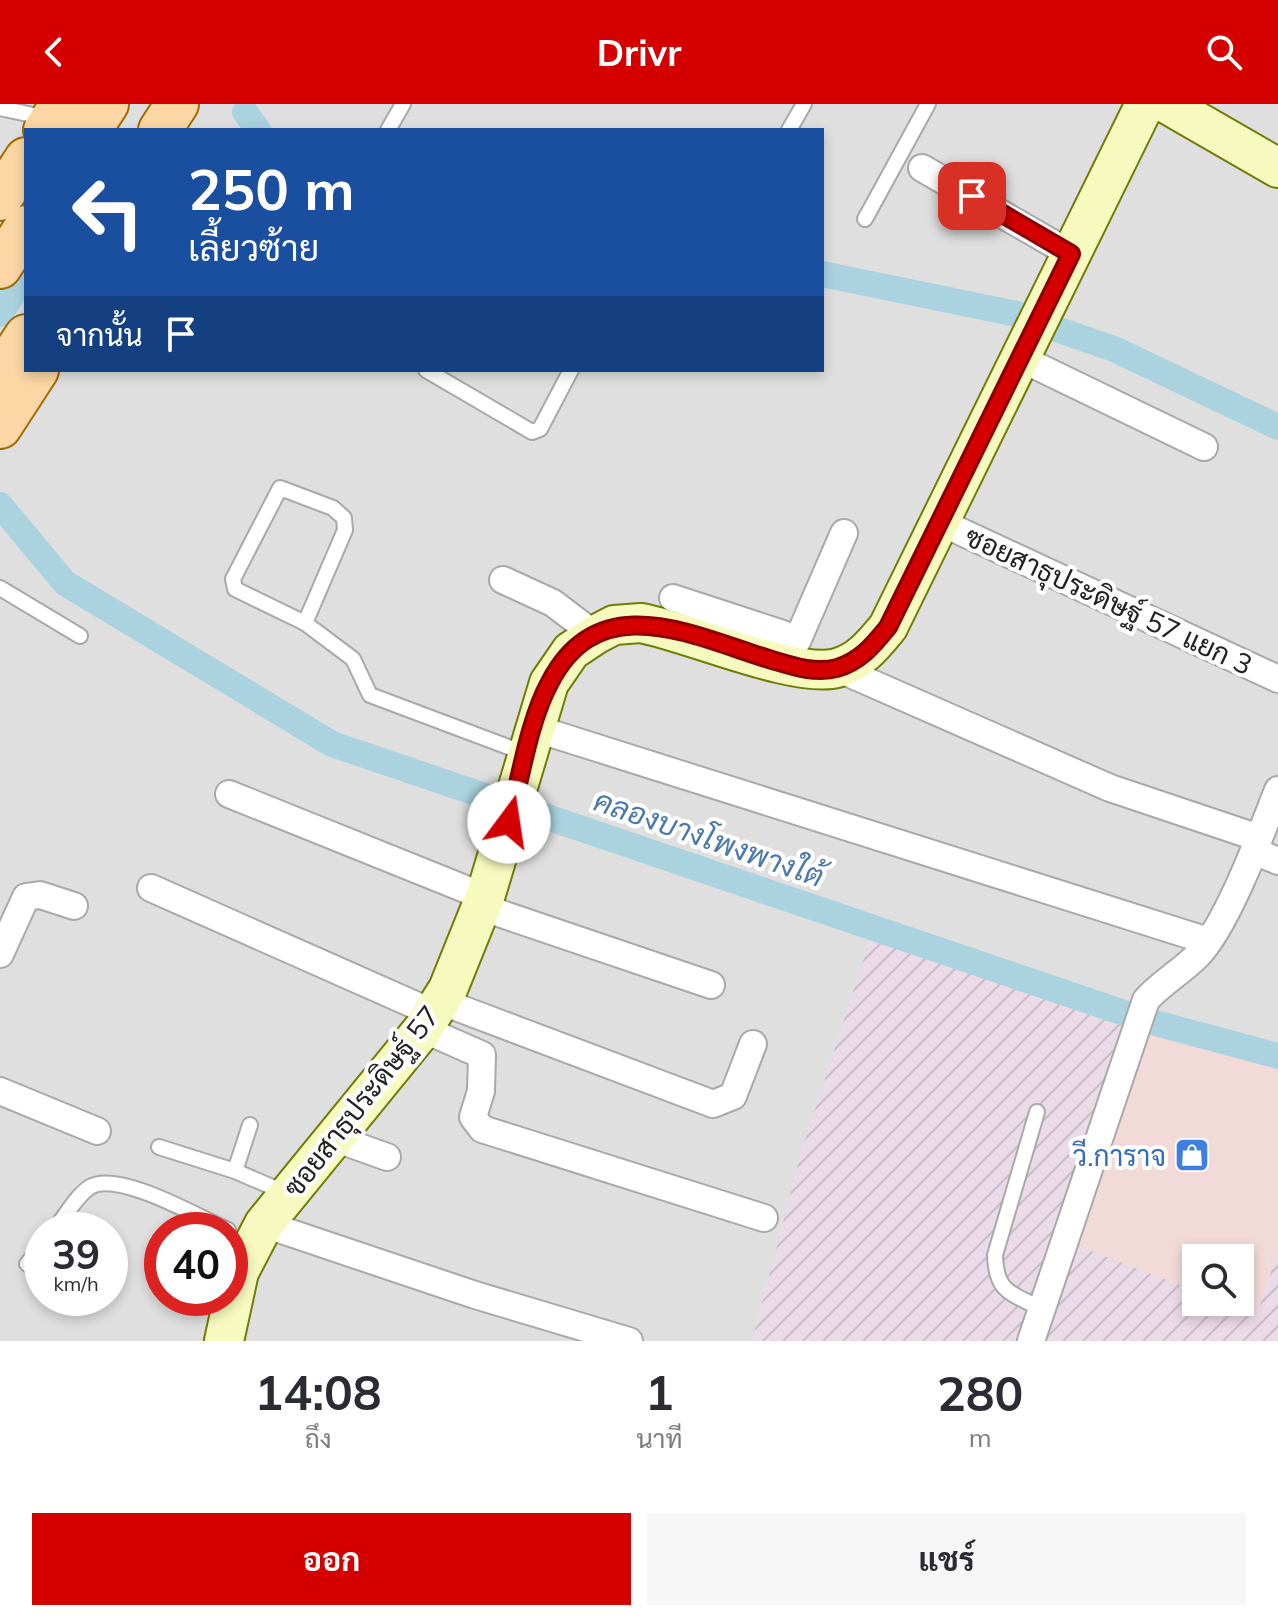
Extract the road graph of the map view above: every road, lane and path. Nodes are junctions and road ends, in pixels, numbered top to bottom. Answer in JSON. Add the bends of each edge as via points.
{"nodes":[{"id":1,"x":107,"y":104,"type":"edge"},
{"id":2,"x":177,"y":104,"type":"edge"},
{"id":3,"x":210,"y":104,"type":"edge"},
{"id":4,"x":403,"y":104,"type":"edge"},
{"id":5,"x":804,"y":104,"type":"edge"},
{"id":6,"x":928,"y":104,"type":"edge"},
{"id":7,"x":1145,"y":104,"type":"edge"},
{"id":8,"x":1167,"y":104,"type":"edge"},
{"id":9,"x":0,"y":108,"type":"edge"},
{"id":10,"x":62,"y":121,"type":"edge"},
{"id":11,"x":161,"y":128,"type":"edge"},
{"id":12,"x":194,"y":128,"type":"edge"},
{"id":13,"x":389,"y":128,"type":"edge"},
{"id":14,"x":790,"y":128,"type":"edge"},
{"id":15,"x":24,"y":162,"type":"edge"},
{"id":16,"x":922,"y":168,"type":"dead end"},
{"id":17,"x":1278,"y":168,"type":"edge"},
{"id":18,"x":0,"y":199,"type":"edge"},
{"id":19,"x":865,"y":219,"type":"dead end"},
{"id":20,"x":24,"y":230,"type":"edge"},
{"id":21,"x":1071,"y":254,"type":"junction"},
{"id":22,"x":0,"y":267,"type":"edge"},
{"id":23,"x":24,"y":339,"type":"edge"},
{"id":24,"x":1020,"y":358,"type":"junction"},
{"id":25,"x":36,"y":372,"type":"edge"},
{"id":26,"x":429,"y":372,"type":"edge"},
{"id":27,"x":570,"y":372,"type":"edge"},
{"id":28,"x":0,"y":375,"type":"edge"},
{"id":29,"x":0,"y":427,"type":"edge"},
{"id":30,"x":1204,"y":447,"type":"dead end"},
{"id":31,"x":940,"y":522,"type":"junction"},
{"id":32,"x":844,"y":533,"type":"dead end"},
{"id":33,"x":503,"y":580,"type":"dead end"},
{"id":34,"x":0,"y":588,"type":"edge"},
{"id":35,"x":673,"y":598,"type":"dead end"},
{"id":36,"x":305,"y":623,"type":"junction"},
{"id":37,"x":595,"y":635,"type":"junction"},
{"id":38,"x":80,"y":636,"type":"dead end"},
{"id":39,"x":791,"y":651,"type":"junction"},
{"id":40,"x":837,"y":668,"type":"junction"},
{"id":41,"x":1278,"y":679,"type":"edge"},
{"id":42,"x":527,"y":754,"type":"junction"},
{"id":43,"x":1278,"y":790,"type":"edge"},
{"id":44,"x":229,"y":794,"type":"dead end"},
{"id":45,"x":1264,"y":850,"type":"edge"},
{"id":46,"x":151,"y":888,"type":"dead end"},
{"id":47,"x":483,"y":902,"type":"junction"},
{"id":48,"x":74,"y":906,"type":"dead end"},
{"id":49,"x":1208,"y":941,"type":"junction"},
{"id":50,"x":0,"y":954,"type":"edge"},
{"id":51,"x":711,"y":985,"type":"dead end"},
{"id":52,"x":432,"y":1014,"type":"junction"},
{"id":53,"x":753,"y":1044,"type":"dead end"},
{"id":54,"x":0,"y":1091,"type":"edge"},
{"id":55,"x":1037,"y":1112,"type":"dead end"},
{"id":56,"x":250,"y":1125,"type":"dead end"},
{"id":57,"x":97,"y":1131,"type":"dead end"},
{"id":58,"x":334,"y":1138,"type":"junction"},
{"id":59,"x":159,"y":1147,"type":"dead end"},
{"id":60,"x":387,"y":1157,"type":"dead end"},
{"id":61,"x":235,"y":1171,"type":"junction"},
{"id":62,"x":289,"y":1194,"type":"junction"},
{"id":63,"x":69,"y":1212,"type":"edge"},
{"id":64,"x":195,"y":1212,"type":"edge"},
{"id":65,"x":764,"y":1218,"type":"dead end"},
{"id":66,"x":248,"y":1229,"type":"edge"},
{"id":67,"x":248,"y":1233,"type":"edge"},
{"id":68,"x":1042,"y":1309,"type":"junction"},
{"id":69,"x":229,"y":1316,"type":"edge"},
{"id":70,"x":586,"y":1335,"type":"edge"},
{"id":71,"x":224,"y":1341,"type":"edge"},
{"id":72,"x":629,"y":1341,"type":"edge"},
{"id":73,"x":1031,"y":1341,"type":"edge"}],
"edges":[{"from":1,"to":10,"type":"main road"},
{"from":2,"to":11,"type":"main road"},
{"from":3,"to":12,"type":"main road"},
{"from":4,"to":13,"type":"lane"},
{"from":5,"to":14,"type":"lane"},
{"from":6,"to":19,"type":"lane"},
{"from":7,"to":21,"type":"street"},
{"from":8,"to":17,"type":"street"},
{"from":9,"to":10,"type":"lane"},
{"from":15,"to":18,"type":"main road"},
{"from":16,"to":21,"type":"street"},
{"from":20,"to":22,"type":"main road"},
{"from":21,"to":24,"type":"street"},
{"from":23,"to":28,"type":"main road"},
{"from":24,"to":30,"type":"street"},
{"from":24,"to":31,"type":"street"},
{"from":25,"to":29,"type":"main road"},
{"from":26,"to":27,"type":"lane","via":[[532,432],[540,429]]},
{"from":31,"to":40,"type":"street","via":[[888,627],[867,653]]},
{"from":31,"to":41,"type":"street","name":"ซอยสาธุประดิษฐ์ 57 แยก 3"},
{"from":32,"to":39,"type":"street"},
{"from":33,"to":37,"type":"street","via":[[553,603]]},
{"from":34,"to":38,"type":"lane"},
{"from":35,"to":39,"type":"street"},
{"from":36,"to":36,"type":"lane","via":[[345,530],[344,518],[333,508],[280,488],[233,584]]},
{"from":36,"to":42,"type":"lane","via":[[353,659],[370,695]]},
{"from":37,"to":39,"type":"street","name":"ซอยสาธุประดิษฐ์ 57","via":[[614,625],[641,623]]},
{"from":37,"to":42,"type":"street","name":"ซอยสาธุประดิษฐ์ 57","via":[[571,651],[549,683]]},
{"from":39,"to":40,"type":"street","name":"ซอยสาธุประดิษฐ์ 57","via":[[808,669]]},
{"from":40,"to":45,"type":"street"},
{"from":42,"to":47,"type":"street","name":"ซอยสาธุประดิษฐ์ 57"},
{"from":42,"to":49,"type":"street"},
{"from":43,"to":45,"type":"street"},
{"from":44,"to":47,"type":"street"},
{"from":45,"to":49,"type":"street"},
{"from":46,"to":52,"type":"street"},
{"from":47,"to":51,"type":"street"},
{"from":47,"to":52,"type":"street","name":"ซอยสาธุประดิษฐ์ 57"},
{"from":48,"to":50,"type":"street","via":[[40,895],[26,897]]},
{"from":49,"to":68,"type":"street","via":[[1146,1000]]},
{"from":52,"to":53,"type":"street","via":[[713,1104],[733,1096]]},
{"from":52,"to":58,"type":"street","name":"ซอยสาธุประดิษฐ์ 57"},
{"from":52,"to":65,"type":"street","via":[[482,1055],[481,1091],[473,1117],[482,1129]]},
{"from":54,"to":57,"type":"street"},
{"from":55,"to":68,"type":"lane","via":[[995,1255],[1002,1288]]},
{"from":56,"to":61,"type":"lane"},
{"from":58,"to":60,"type":"street"},
{"from":58,"to":62,"type":"street","name":"ซอยสาธุประดิษฐ์ 57"},
{"from":59,"to":61,"type":"lane"},
{"from":61,"to":62,"type":"lane"},
{"from":62,"to":66,"type":"street","name":"ซอยสาธุประดิษฐ์ 57"},
{"from":63,"to":64,"type":"lane","via":[[88,1188],[100,1183],[124,1183]]},
{"from":67,"to":70,"type":"street"},
{"from":68,"to":73,"type":"street"},
{"from":69,"to":71,"type":"street","name":"ซอยสาธุประดิษฐ์ 57"},
{"from":70,"to":72,"type":"street"}]}
